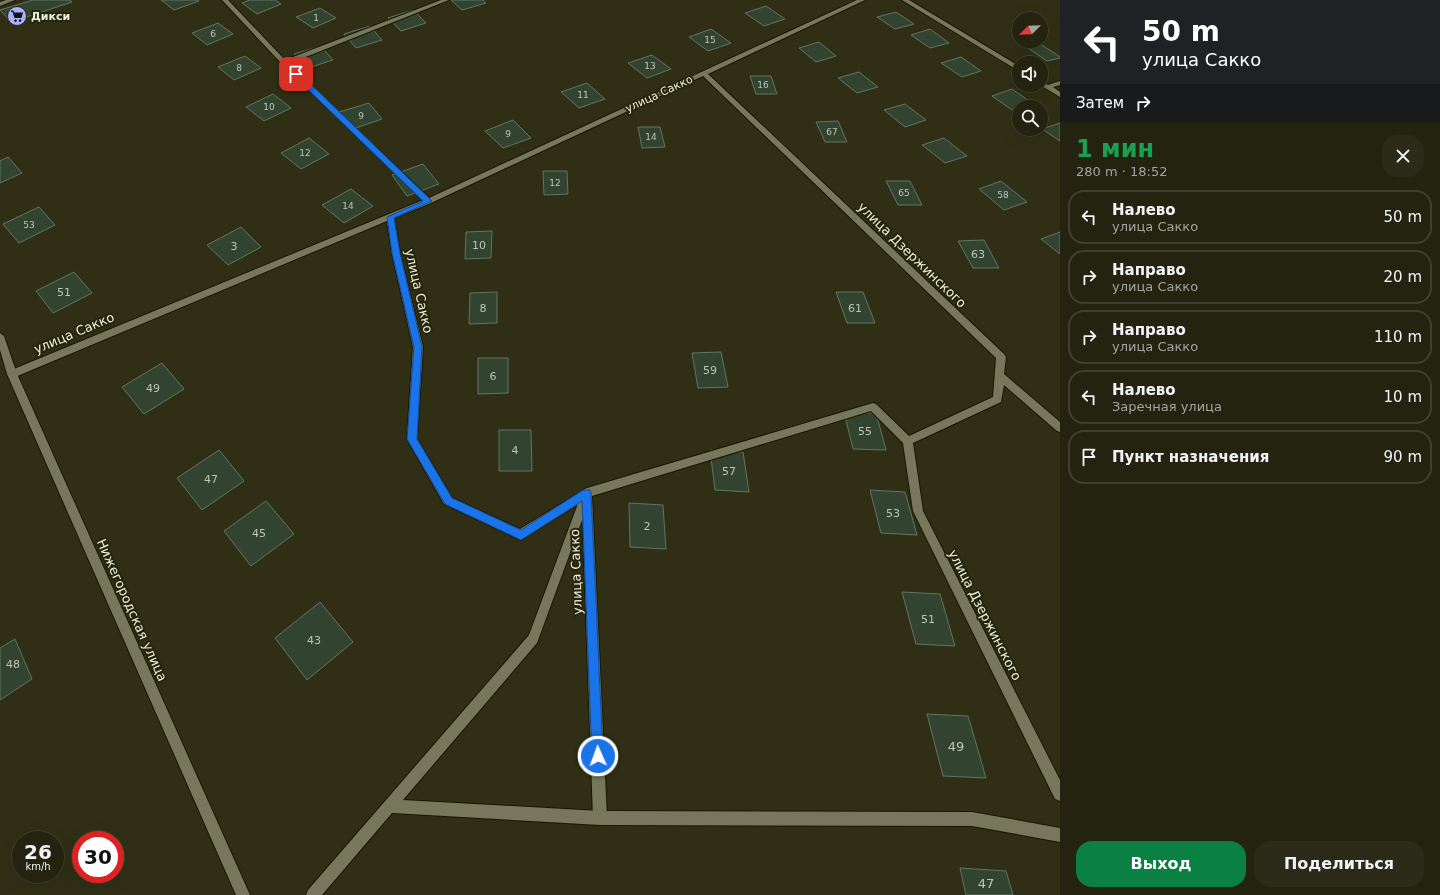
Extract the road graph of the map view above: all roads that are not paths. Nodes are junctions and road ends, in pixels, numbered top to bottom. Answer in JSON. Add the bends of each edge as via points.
{"nodes":[{"id":1,"x":12,"y":0,"type":"edge"},
{"id":2,"x":225,"y":0,"type":"edge"},
{"id":3,"x":446,"y":0,"type":"edge"},
{"id":4,"x":862,"y":0,"type":"edge"},
{"id":5,"x":905,"y":0,"type":"edge"},
{"id":6,"x":0,"y":4,"type":"edge"},
{"id":7,"x":284,"y":63,"type":"junction"},
{"id":8,"x":1012,"y":65,"type":"edge"},
{"id":9,"x":703,"y":73,"type":"junction"},
{"id":10,"x":1060,"y":83,"type":"edge"},
{"id":11,"x":1048,"y":87,"type":"joint"},
{"id":12,"x":1060,"y":95,"type":"edge"},
{"id":13,"x":428,"y":201,"type":"junction"},
{"id":14,"x":390,"y":217,"type":"junction"},
{"id":15,"x":1,"y":339,"type":"edge"},
{"id":16,"x":12,"y":374,"type":"junction"},
{"id":17,"x":999,"y":375,"type":"junction"},
{"id":18,"x":1060,"y":428,"type":"edge"},
{"id":19,"x":908,"y":441,"type":"junction"},
{"id":20,"x":587,"y":493,"type":"junction"},
{"id":21,"x":1060,"y":794,"type":"edge"},
{"id":22,"x":390,"y":806,"type":"junction"},
{"id":23,"x":600,"y":818,"type":"junction"},
{"id":24,"x":1060,"y":835,"type":"edge"},
{"id":25,"x":243,"y":895,"type":"edge"},
{"id":26,"x":313,"y":895,"type":"edge"}],
"edges":[{"from":1,"to":6,"type":"street"},
{"from":2,"to":7,"type":"street"},
{"from":3,"to":7,"type":"street"},
{"from":4,"to":9,"type":"street","name":"улица Сакко"},
{"from":5,"to":8,"type":"street"},
{"from":7,"to":13,"type":"street"},
{"from":9,"to":13,"type":"street","name":"улица Сакко"},
{"from":9,"to":17,"type":"street","name":"улица Дзержинского","via":[[1001,357]]},
{"from":10,"to":11,"type":"street"},
{"from":11,"to":12,"type":"street"},
{"from":13,"to":14,"type":"street","name":"улица Сакко"},
{"from":14,"to":16,"type":"street","name":"улица Сакко"},
{"from":14,"to":20,"type":"street","name":"улица Сакко","via":[[418,347],[412,439],[448,501],[521,536]]},
{"from":15,"to":16,"type":"street","name":"Нижегородская улица"},
{"from":16,"to":25,"type":"street","name":"Нижегородская улица"},
{"from":17,"to":18,"type":"street"},
{"from":17,"to":19,"type":"street","name":"улица Дзержинского","via":[[998,399]]},
{"from":19,"to":20,"type":"street","via":[[873,407]]},
{"from":19,"to":21,"type":"street","name":"улица Дзержинского","via":[[918,511]]},
{"from":20,"to":22,"type":"street","via":[[533,639]]},
{"from":20,"to":23,"type":"street","name":"улица Сакко"},
{"from":22,"to":23,"type":"street"},
{"from":22,"to":26,"type":"street"},
{"from":23,"to":24,"type":"street","via":[[972,819]]}]}
